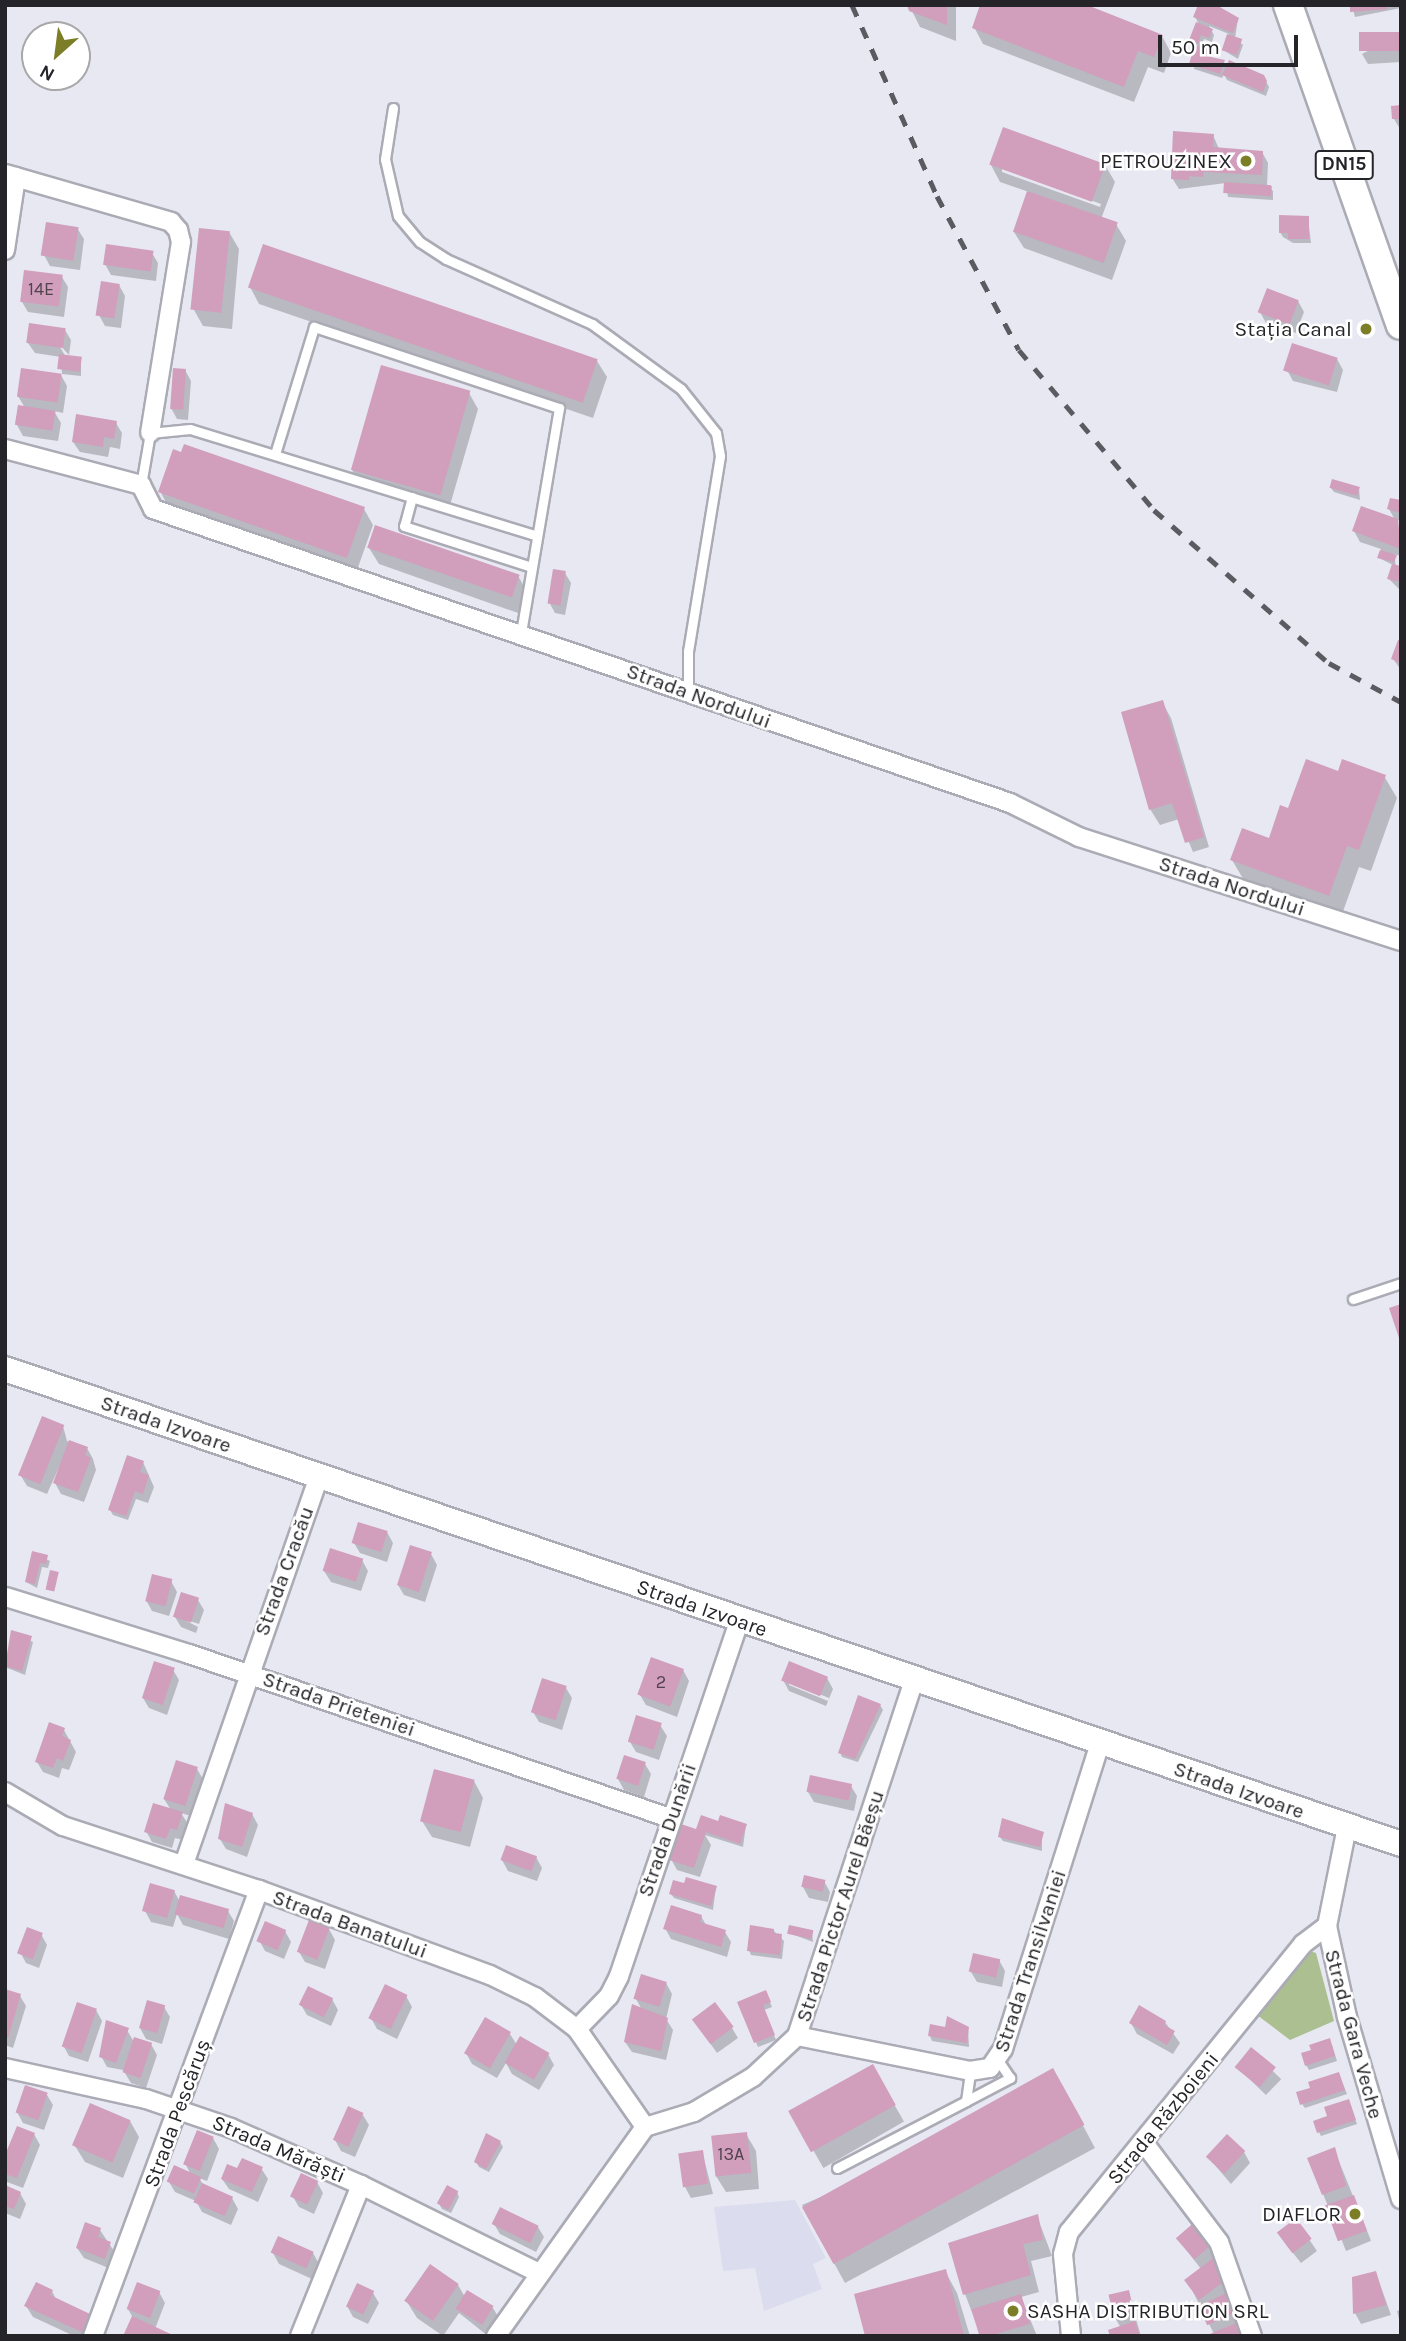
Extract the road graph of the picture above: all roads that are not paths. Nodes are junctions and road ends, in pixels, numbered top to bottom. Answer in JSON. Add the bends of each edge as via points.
{"nodes":[{"id":1,"x":1288,"y":5,"type":"edge"},
{"id":2,"x":393,"y":108,"type":"dead end"},
{"id":3,"x":10,"y":176,"type":"edge"},
{"id":4,"x":5,"y":250,"type":"edge"},
{"id":5,"x":1401,"y":325,"type":"edge"},
{"id":6,"x":150,"y":433,"type":"junction"},
{"id":7,"x":5,"y":449,"type":"edge"},
{"id":8,"x":275,"y":454,"type":"junction"},
{"id":9,"x":141,"y":485,"type":"junction"},
{"id":10,"x":412,"y":497,"type":"junction"},
{"id":11,"x":537,"y":536,"type":"junction"},
{"id":12,"x":532,"y":567,"type":"junction"},
{"id":13,"x":521,"y":634,"type":"junction"},
{"id":14,"x":688,"y":691,"type":"junction"},
{"id":15,"x":1401,"y":941,"type":"edge"},
{"id":16,"x":1401,"y":1283,"type":"edge"},
{"id":17,"x":1353,"y":1299,"type":"dead end"},
{"id":18,"x":5,"y":1369,"type":"edge"},
{"id":19,"x":319,"y":1477,"type":"junction"},
{"id":20,"x":6,"y":1597,"type":"edge"},
{"id":21,"x":739,"y":1621,"type":"junction"},
{"id":22,"x":247,"y":1674,"type":"junction"},
{"id":23,"x":914,"y":1680,"type":"junction"},
{"id":24,"x":1100,"y":1743,"type":"junction"},
{"id":25,"x":5,"y":1792,"type":"edge"},
{"id":26,"x":670,"y":1818,"type":"junction"},
{"id":27,"x":1347,"y":1827,"type":"junction"},
{"id":28,"x":1401,"y":1844,"type":"edge"},
{"id":29,"x":184,"y":1864,"type":"junction"},
{"id":30,"x":259,"y":1890,"type":"junction"},
{"id":31,"x":1327,"y":1926,"type":"junction"},
{"id":32,"x":577,"y":2029,"type":"junction"},
{"id":33,"x":797,"y":2036,"type":"junction"},
{"id":34,"x":998,"y":2060,"type":"junction"},
{"id":35,"x":970,"y":2071,"type":"junction"},
{"id":36,"x":7,"y":2072,"type":"edge"},
{"id":37,"x":966,"y":2101,"type":"junction"},
{"id":38,"x":179,"y":2108,"type":"junction"},
{"id":39,"x":645,"y":2127,"type":"junction"},
{"id":40,"x":1144,"y":2143,"type":"junction"},
{"id":41,"x":837,"y":2168,"type":"dead end"},
{"id":42,"x":361,"y":2185,"type":"junction"},
{"id":43,"x":1401,"y":2199,"type":"edge"},
{"id":44,"x":537,"y":2272,"type":"junction"},
{"id":45,"x":93,"y":2336,"type":"edge"},
{"id":46,"x":300,"y":2336,"type":"edge"},
{"id":47,"x":496,"y":2336,"type":"edge"},
{"id":48,"x":1071,"y":2336,"type":"edge"},
{"id":49,"x":1251,"y":2336,"type":"edge"}],
"edges":[{"from":1,"to":5,"type":"main road","number":"DN15"},
{"from":2,"to":14,"type":"lane","via":[[385,159],[398,216],[420,242],[446,259],[592,324],[681,389],[716,433],[720,456],[688,652]]},
{"from":3,"to":4,"type":"street"},
{"from":3,"to":6,"type":"street","via":[[171,222],[178,230],[181,242]]},
{"from":6,"to":8,"type":"lane","via":[[190,429]]},
{"from":6,"to":9,"type":"lane"},
{"from":7,"to":9,"type":"street"},
{"from":8,"to":10,"type":"lane"},
{"from":8,"to":11,"type":"lane","via":[[314,327],[559,408]]},
{"from":9,"to":13,"type":"street","name":"Strada Nordului","via":[[153,509]]},
{"from":10,"to":11,"type":"lane"},
{"from":10,"to":12,"type":"lane","via":[[404,526]]},
{"from":11,"to":12,"type":"lane"},
{"from":12,"to":13,"type":"lane"},
{"from":13,"to":14,"type":"street","name":"Strada Nordului"},
{"from":14,"to":15,"type":"street","name":"Strada Nordului","via":[[1010,803],[1079,838]]},
{"from":16,"to":17,"type":"lane"},
{"from":18,"to":19,"type":"main road","name":"Strada Izvoare"},
{"from":19,"to":21,"type":"main road","name":"Strada Izvoare"},
{"from":19,"to":22,"type":"street","name":"Strada Cracău"},
{"from":20,"to":22,"type":"street","name":"Strada Prieteniei"},
{"from":21,"to":23,"type":"main road","name":"Strada Izvoare"},
{"from":21,"to":26,"type":"street","name":"Strada Dunării"},
{"from":22,"to":26,"type":"street","name":"Strada Prieteniei"},
{"from":22,"to":29,"type":"street","name":"Strada Cracău"},
{"from":23,"to":24,"type":"main road","name":"Strada Izvoare"},
{"from":23,"to":33,"type":"street","name":"Strada Pictor Aurel Băeșu"},
{"from":24,"to":27,"type":"main road","name":"Strada Izvoare"},
{"from":24,"to":34,"type":"street","name":"Strada Transilvaniei"},
{"from":25,"to":29,"type":"street","name":"Strada Banatului","via":[[63,1826]]},
{"from":26,"to":32,"type":"street","name":"Strada Dunării","via":[[619,1976],[608,1996]]},
{"from":27,"to":28,"type":"main road","name":"Strada Izvoare"},
{"from":27,"to":31,"type":"street","name":"Strada Gara Veche"},
{"from":29,"to":30,"type":"street","name":"Strada Banatului"},
{"from":30,"to":32,"type":"street","name":"Strada Banatului","via":[[490,1975],[535,1997]]},
{"from":30,"to":38,"type":"street","name":"Strada Pescăruș"},
{"from":31,"to":40,"type":"street","name":"Strada Războieni","via":[[1303,1944]]},
{"from":31,"to":43,"type":"street","name":"Strada Gara Veche","via":[[1343,2004]]},
{"from":32,"to":39,"type":"street","name":"Strada Banatului"},
{"from":33,"to":35,"type":"street","name":"Strada Transilvaniei"},
{"from":33,"to":39,"type":"street","name":"Strada Pictor Aurel Băeșu","via":[[753,2077],[694,2112]]},
{"from":34,"to":35,"type":"street","name":"Strada Transilvaniei","via":[[990,2068]]},
{"from":34,"to":37,"type":"lane","via":[[1010,2078]]},
{"from":35,"to":37,"type":"lane"},
{"from":36,"to":38,"type":"street","name":"Strada Mărăști","via":[[66,2079]]},
{"from":37,"to":41,"type":"lane"},
{"from":38,"to":42,"type":"street","name":"Strada Mărăști"},
{"from":38,"to":45,"type":"street","name":"Strada Pescăruș"},
{"from":39,"to":44,"type":"street"},
{"from":40,"to":48,"type":"street","name":"Strada Războieni","via":[[1069,2232],[1063,2254]]},
{"from":40,"to":49,"type":"street","via":[[1219,2242]]},
{"from":42,"to":44,"type":"street","name":"Strada Mărăști"},
{"from":42,"to":46,"type":"street"},
{"from":44,"to":47,"type":"street"}]}
